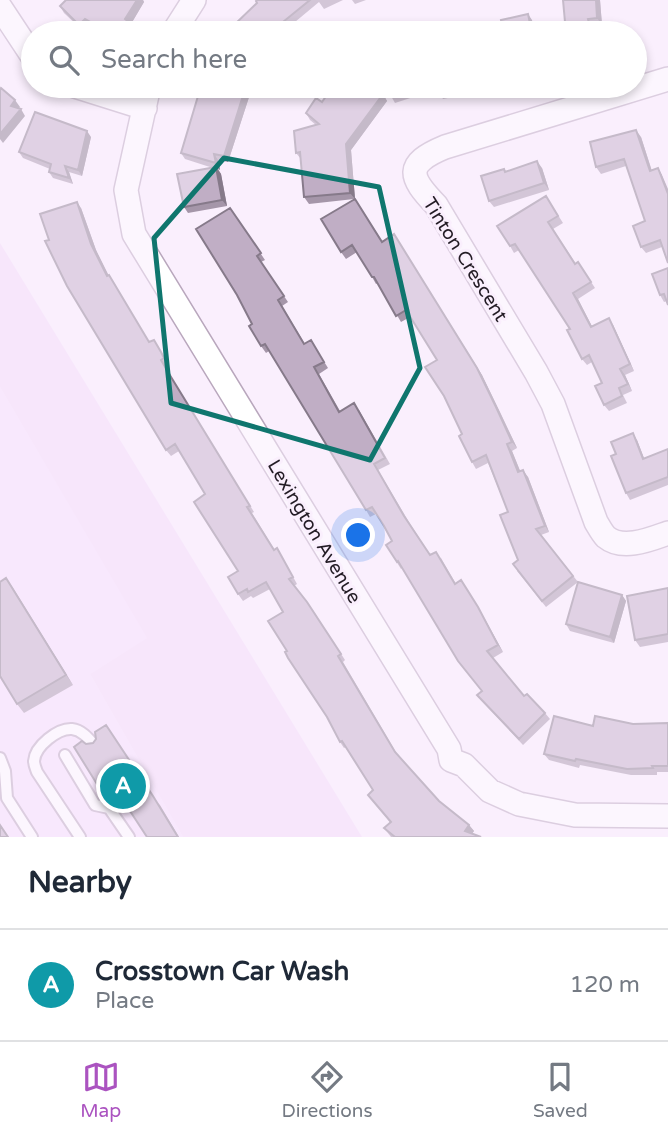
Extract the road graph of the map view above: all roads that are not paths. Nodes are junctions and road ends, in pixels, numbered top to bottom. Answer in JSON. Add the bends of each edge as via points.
{"nodes":[{"id":1,"x":194,"y":0,"type":"edge"},
{"id":2,"x":0,"y":8,"type":"edge"},
{"id":3,"x":181,"y":21,"type":"edge"},
{"id":4,"x":21,"y":39,"type":"edge"},
{"id":5,"x":668,"y":79,"type":"edge"},
{"id":6,"x":647,"y":85,"type":"edge"},
{"id":7,"x":147,"y":98,"type":"edge"},
{"id":8,"x":606,"y":98,"type":"edge"},
{"id":9,"x":668,"y":533,"type":"edge"},
{"id":10,"x":96,"y":746,"type":"edge"},
{"id":11,"x":65,"y":755,"type":"dead end"},
{"id":12,"x":1,"y":762,"type":"edge"},
{"id":13,"x":118,"y":791,"type":"edge"},
{"id":14,"x":112,"y":812,"type":"junction"},
{"id":15,"x":668,"y":816,"type":"edge"},
{"id":16,"x":33,"y":837,"type":"edge"},
{"id":17,"x":80,"y":837,"type":"edge"},
{"id":18,"x":129,"y":837,"type":"edge"}],
"edges":[{"from":1,"to":3,"type":"street"},
{"from":2,"to":4,"type":"street"},
{"from":5,"to":6,"type":"street","name":"Tinton Crescent"},
{"from":7,"to":15,"type":"street","name":"Lexington Avenue","via":[[126,190],[134,234],[449,749],[451,760],[464,765],[490,791],[519,804],[575,815]]},
{"from":8,"to":9,"type":"street","name":"Tinton Crescent","via":[[445,147],[419,161],[415,173],[417,184],[436,205],[553,404],[596,522],[615,542]]},
{"from":10,"to":17,"type":"lane","via":[[71,729],[45,742],[34,761]]},
{"from":11,"to":14,"type":"lane","via":[[95,805]]},
{"from":12,"to":16,"type":"lane","via":[[7,798]]},
{"from":13,"to":14,"type":"lane"},
{"from":14,"to":18,"type":"lane"}]}
